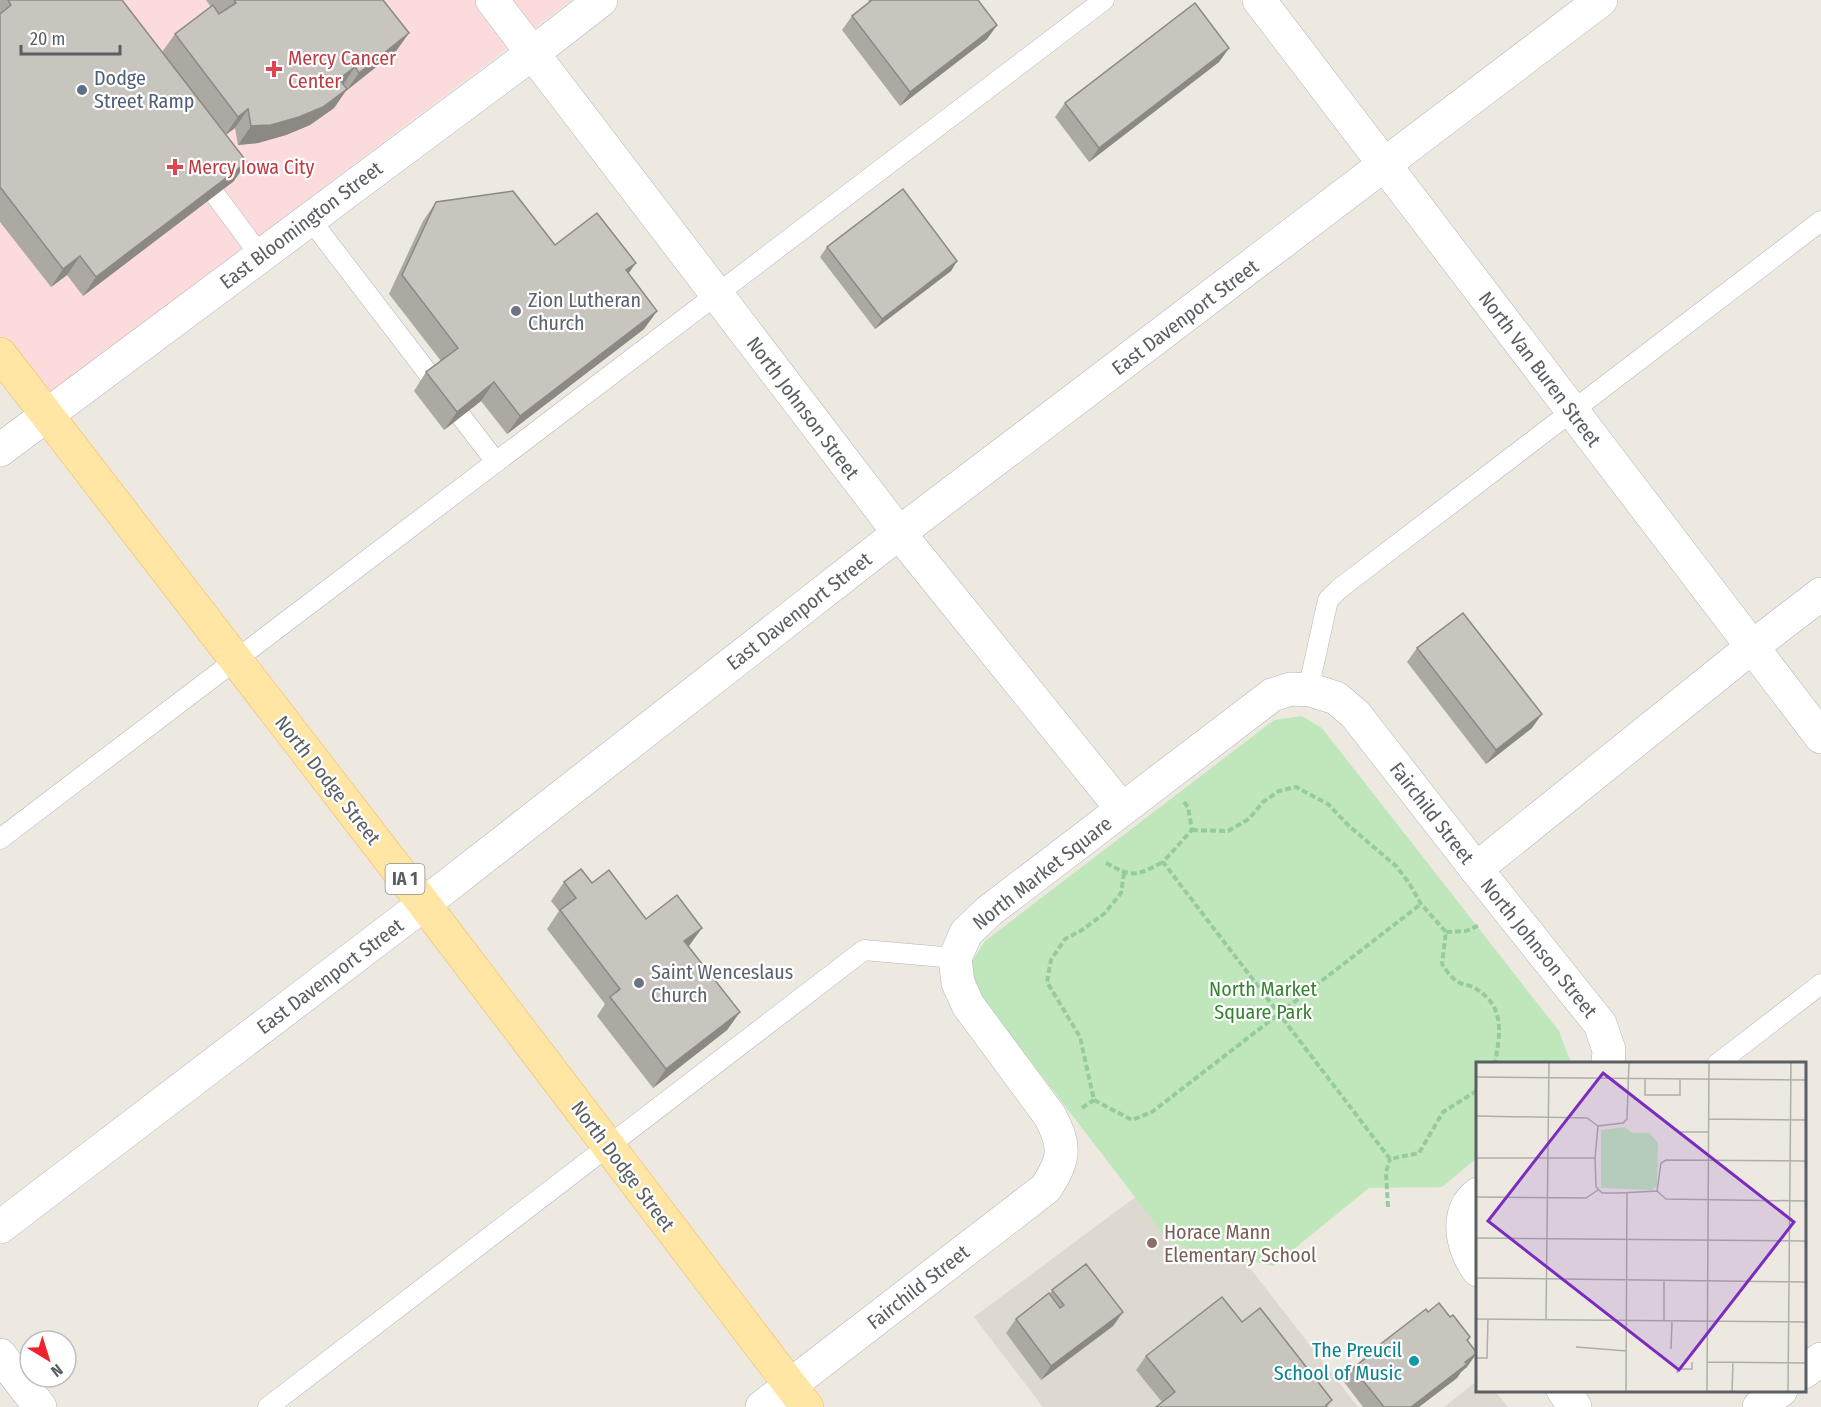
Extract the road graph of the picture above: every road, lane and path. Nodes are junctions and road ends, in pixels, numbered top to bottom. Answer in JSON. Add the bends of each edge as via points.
{"nodes":[{"id":1,"x":492,"y":0,"type":"edge"},
{"id":2,"x":601,"y":0,"type":"edge"},
{"id":3,"x":1104,"y":0,"type":"edge"},
{"id":4,"x":1259,"y":0,"type":"edge"},
{"id":5,"x":1601,"y":0,"type":"edge"},
{"id":6,"x":533,"y":53,"type":"junction"},
{"id":7,"x":191,"y":162,"type":"edge"},
{"id":8,"x":1385,"y":166,"type":"junction"},
{"id":9,"x":310,"y":219,"type":"junction"},
{"id":10,"x":1821,"y":221,"type":"edge"},
{"id":11,"x":260,"y":255,"type":"junction"},
{"id":12,"x":717,"y":295,"type":"junction"},
{"id":13,"x":0,"y":354,"type":"edge"},
{"id":14,"x":1572,"y":411,"type":"junction"},
{"id":15,"x":46,"y":414,"type":"junction"},
{"id":16,"x":0,"y":450,"type":"edge"},
{"id":17,"x":496,"y":462,"type":"junction"},
{"id":18,"x":899,"y":533,"type":"junction"},
{"id":19,"x":1821,"y":594,"type":"edge"},
{"id":20,"x":1752,"y":647,"type":"junction"},
{"id":21,"x":236,"y":660,"type":"junction"},
{"id":22,"x":1308,"y":690,"type":"junction"},
{"id":23,"x":1821,"y":737,"type":"edge"},
{"id":24,"x":1165,"y":776,"type":"junction"},
{"id":25,"x":1122,"y":809,"type":"junction"},
{"id":26,"x":1192,"y":830,"type":"junction"},
{"id":27,"x":0,"y":839,"type":"edge"},
{"id":28,"x":1083,"y":839,"type":"junction"},
{"id":29,"x":1163,"y":862,"type":"junction"},
{"id":30,"x":1476,"y":869,"type":"junction"},
{"id":31,"x":1124,"y":873,"type":"junction"},
{"id":32,"x":424,"y":904,"type":"junction"},
{"id":33,"x":1421,"y":904,"type":"junction"},
{"id":34,"x":955,"y":958,"type":"junction"},
{"id":35,"x":1821,"y":984,"type":"edge"},
{"id":36,"x":1279,"y":1013,"type":"junction"},
{"id":37,"x":1495,"y":1062,"type":"edge"},
{"id":38,"x":1608,"y":1062,"type":"edge"},
{"id":39,"x":1720,"y":1062,"type":"edge"},
{"id":40,"x":1476,"y":1091,"type":"edge"},
{"id":41,"x":609,"y":1147,"type":"junction"},
{"id":42,"x":1390,"y":1159,"type":"junction"},
{"id":43,"x":1476,"y":1196,"type":"edge"},
{"id":44,"x":1388,"y":1207,"type":"dead end"},
{"id":45,"x":0,"y":1227,"type":"edge"},
{"id":46,"x":1476,"y":1266,"type":"edge"},
{"id":47,"x":0,"y":1355,"type":"edge"},
{"id":48,"x":1821,"y":1359,"type":"edge"},
{"id":49,"x":1806,"y":1370,"type":"edge"},
{"id":50,"x":1564,"y":1392,"type":"edge"},
{"id":51,"x":1778,"y":1392,"type":"edge"},
{"id":52,"x":798,"y":1396,"type":"edge"},
{"id":53,"x":40,"y":1407,"type":"edge"},
{"id":54,"x":268,"y":1407,"type":"edge"},
{"id":55,"x":762,"y":1407,"type":"edge"},
{"id":56,"x":1575,"y":1407,"type":"edge"},
{"id":57,"x":1759,"y":1407,"type":"edge"}],
"edges":[{"from":1,"to":6,"type":"street","name":"North Johnson Street"},
{"from":2,"to":6,"type":"street","name":"East Bloomington Street"},
{"from":3,"to":12,"type":"lane"},
{"from":4,"to":8,"type":"street","name":"North Van Buren Street"},
{"from":5,"to":8,"type":"street","name":"East Davenport Street"},
{"from":6,"to":9,"type":"street","name":"East Bloomington Street"},
{"from":6,"to":12,"type":"street","name":"North Johnson Street"},
{"from":7,"to":11,"type":"lane"},
{"from":8,"to":14,"type":"street","name":"North Van Buren Street"},
{"from":8,"to":18,"type":"street","name":"East Davenport Street"},
{"from":9,"to":11,"type":"street","name":"East Bloomington Street"},
{"from":9,"to":17,"type":"lane"},
{"from":10,"to":14,"type":"lane"},
{"from":11,"to":15,"type":"street","name":"East Bloomington Street"},
{"from":12,"to":17,"type":"lane"},
{"from":12,"to":18,"type":"street","name":"North Johnson Street"},
{"from":13,"to":15,"type":"main road","name":"North Dodge Street","number":"IA 1"},
{"from":14,"to":20,"type":"street","name":"North Van Buren Street"},
{"from":14,"to":22,"type":"lane","via":[[1328,600]]},
{"from":15,"to":16,"type":"street","name":"East Bloomington Street"},
{"from":15,"to":21,"type":"main road","name":"North Dodge Street","number":"IA 1"},
{"from":17,"to":21,"type":"lane"},
{"from":18,"to":25,"type":"street","name":"North Johnson Street"},
{"from":18,"to":32,"type":"street","name":"East Davenport Street"},
{"from":19,"to":20,"type":"street","name":"Fairchild Street"},
{"from":20,"to":23,"type":"street","name":"North Van Buren Street"},
{"from":20,"to":30,"type":"street","name":"Fairchild Street"},
{"from":21,"to":27,"type":"lane"},
{"from":21,"to":32,"type":"main road","name":"North Dodge Street","number":"IA 1"},
{"from":22,"to":24,"type":"street","name":"Fairchild Street","via":[[1291,688],[1272,695]]},
{"from":22,"to":30,"type":"street","name":"Fairchild Street","via":[[1336,698],[1355,714]]},
{"from":24,"to":25,"type":"street","name":"Fairchild Street"},
{"from":24,"to":26,"type":"path","via":[[1188,807]]},
{"from":25,"to":28,"type":"street","name":"North Market Square"},
{"from":26,"to":29,"type":"path"},
{"from":26,"to":33,"type":"path","via":[[1228,831],[1249,819],[1279,791],[1296,787],[1328,804],[1395,866]]},
{"from":28,"to":31,"type":"path","via":[[1104,862]]},
{"from":28,"to":34,"type":"street","name":"North Market Square","via":[[989,911],[966,933]]},
{"from":29,"to":31,"type":"path","via":[[1146,871]]},
{"from":29,"to":36,"type":"path"},
{"from":30,"to":38,"type":"street","name":"North Johnson Street","via":[[1600,1024],[1609,1050]]},
{"from":31,"to":36,"type":"path","via":[[1121,893],[1105,912],[1065,939],[1051,960],[1047,982],[1080,1037],[1094,1100],[1132,1120],[1152,1112]]},
{"from":32,"to":41,"type":"main road","name":"North Dodge Street","number":"IA 1"},
{"from":32,"to":45,"type":"street","name":"East Davenport Street"},
{"from":33,"to":36,"type":"path"},
{"from":33,"to":37,"type":"path","via":[[1446,932],[1442,964],[1459,983],[1473,987],[1497,1010],[1500,1030]]},
{"from":34,"to":41,"type":"lane","via":[[864,950]]},
{"from":34,"to":52,"type":"street","name":"Fairchild Street","via":[[958,983],[968,1005],[1050,1116],[1062,1140],[1061,1156],[1046,1188]]},
{"from":35,"to":39,"type":"lane"},
{"from":36,"to":42,"type":"path"},
{"from":40,"to":42,"type":"path","via":[[1443,1112],[1419,1153]]},
{"from":41,"to":52,"type":"main road","name":"North Dodge Street","number":"IA 1"},
{"from":41,"to":54,"type":"lane"},
{"from":42,"to":44,"type":"path","via":[[1386,1172]]},
{"from":43,"to":46,"type":"street","via":[[1468,1204],[1462,1226],[1465,1246]]},
{"from":47,"to":53,"type":"street"},
{"from":48,"to":49,"type":"street"},
{"from":50,"to":56,"type":"street"},
{"from":51,"to":57,"type":"street"},
{"from":52,"to":55,"type":"street","name":"Fairchild Street"}]}
